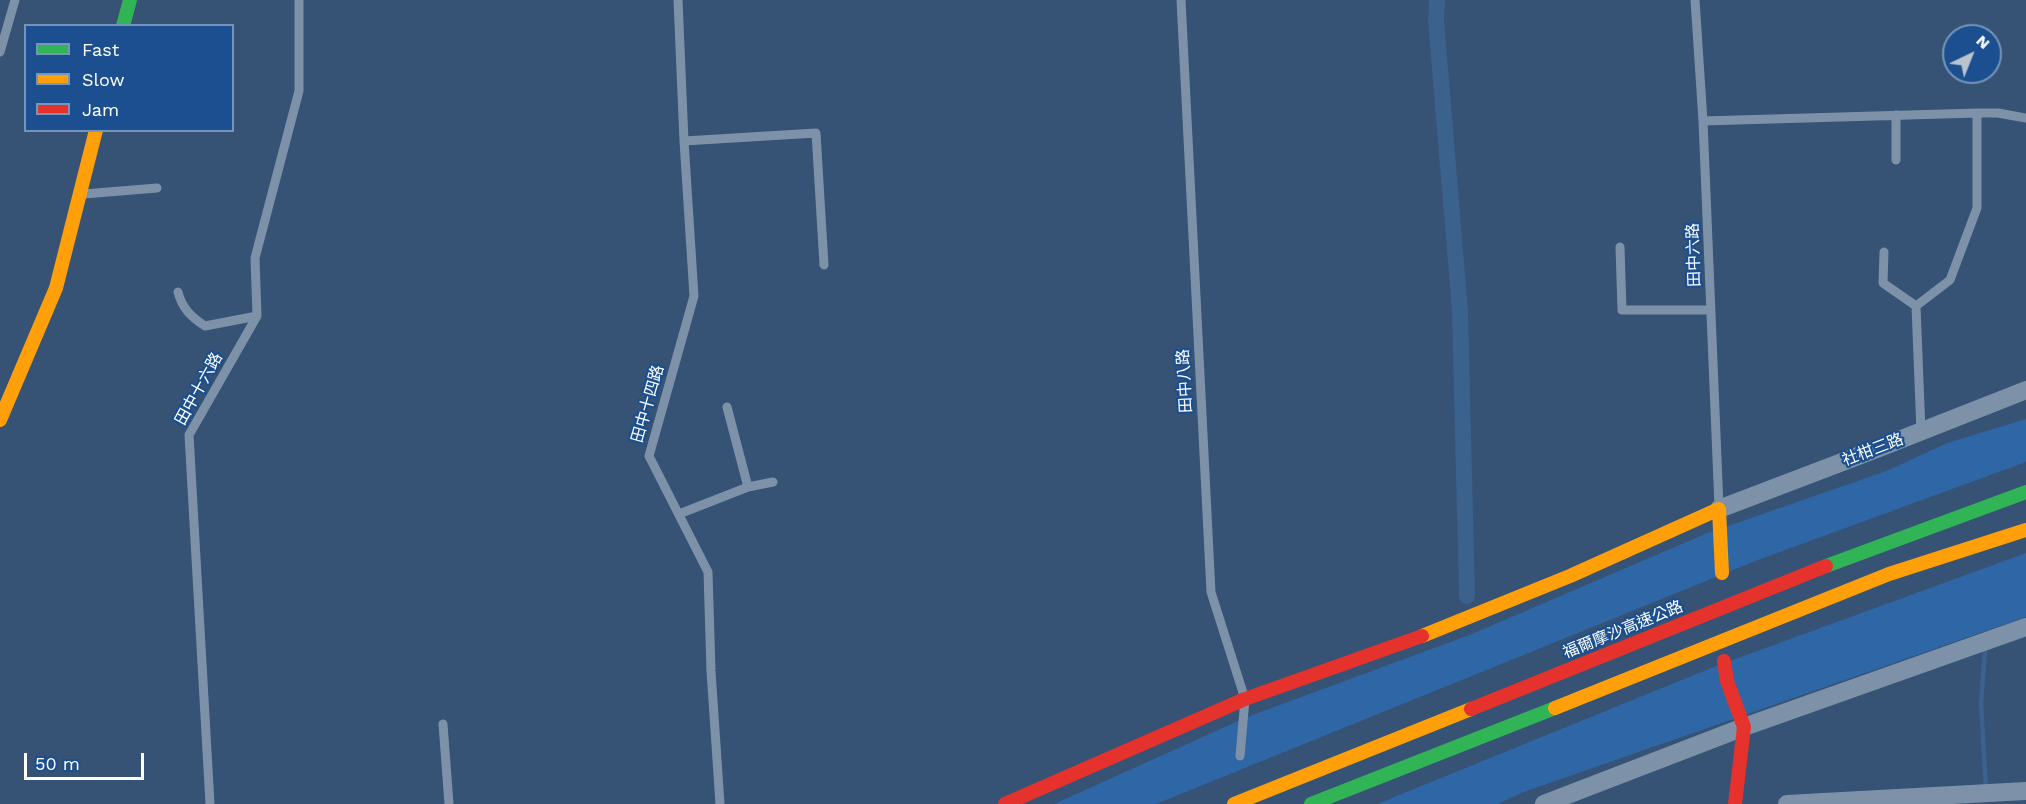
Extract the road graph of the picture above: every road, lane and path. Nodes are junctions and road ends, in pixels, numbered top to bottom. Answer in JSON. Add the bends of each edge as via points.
{"nodes":[{"id":1,"x":15,"y":0,"type":"edge"},
{"id":2,"x":130,"y":0,"type":"edge"},
{"id":3,"x":299,"y":0,"type":"edge"},
{"id":4,"x":678,"y":0,"type":"edge"},
{"id":5,"x":1181,"y":0,"type":"edge"},
{"id":6,"x":1695,"y":0,"type":"edge"},
{"id":7,"x":124,"y":24,"type":"edge"},
{"id":8,"x":0,"y":52,"type":"edge"},
{"id":9,"x":1977,"y":112,"type":"junction"},
{"id":10,"x":1896,"y":115,"type":"junction"},
{"id":11,"x":2026,"y":118,"type":"edge"},
{"id":12,"x":1703,"y":121,"type":"junction"},
{"id":13,"x":95,"y":132,"type":"edge"},
{"id":14,"x":684,"y":141,"type":"junction"},
{"id":15,"x":1896,"y":160,"type":"dead end"},
{"id":16,"x":157,"y":188,"type":"dead end"},
{"id":17,"x":78,"y":195,"type":"junction"},
{"id":18,"x":1620,"y":247,"type":"dead end"},
{"id":19,"x":1884,"y":252,"type":"dead end"},
{"id":20,"x":824,"y":265,"type":"dead end"},
{"id":21,"x":178,"y":292,"type":"dead end"},
{"id":22,"x":1916,"y":306,"type":"junction"},
{"id":23,"x":1711,"y":310,"type":"junction"},
{"id":24,"x":257,"y":316,"type":"junction"},
{"id":25,"x":2026,"y":390,"type":"edge"},
{"id":26,"x":5,"y":397,"type":"edge"},
{"id":27,"x":727,"y":407,"type":"dead end"},
{"id":28,"x":0,"y":420,"type":"edge"},
{"id":29,"x":1921,"y":432,"type":"junction"},
{"id":30,"x":773,"y":482,"type":"dead end"},
{"id":31,"x":748,"y":488,"type":"junction"},
{"id":32,"x":2026,"y":492,"type":"edge"},
{"id":33,"x":1719,"y":509,"type":"junction"},
{"id":34,"x":679,"y":514,"type":"junction"},
{"id":35,"x":2026,"y":530,"type":"edge"},
{"id":36,"x":1722,"y":573,"type":"dead end"},
{"id":37,"x":2026,"y":627,"type":"edge"},
{"id":38,"x":1724,"y":661,"type":"dead end"},
{"id":39,"x":1245,"y":699,"type":"junction"},
{"id":40,"x":443,"y":724,"type":"dead end"},
{"id":41,"x":1744,"y":727,"type":"junction"},
{"id":42,"x":1240,"y":756,"type":"dead end"},
{"id":43,"x":2026,"y":791,"type":"edge"},
{"id":44,"x":210,"y":804,"type":"edge"},
{"id":45,"x":449,"y":804,"type":"edge"},
{"id":46,"x":720,"y":804,"type":"edge"},
{"id":47,"x":1005,"y":804,"type":"edge"},
{"id":48,"x":1234,"y":804,"type":"edge"},
{"id":49,"x":1311,"y":804,"type":"edge"},
{"id":50,"x":1544,"y":804,"type":"edge"},
{"id":51,"x":1735,"y":804,"type":"edge"},
{"id":52,"x":1787,"y":804,"type":"edge"}],
"edges":[{"from":1,"to":8,"type":"lane"},
{"from":2,"to":7,"type":"main road"},
{"from":3,"to":24,"type":"lane","via":[[299,91],[255,258]]},
{"from":4,"to":14,"type":"lane","name":"田中十四路"},
{"from":5,"to":39,"type":"lane","name":"田中八路","via":[[1211,592]]},
{"from":6,"to":12,"type":"lane","name":"田中六路"},
{"from":9,"to":10,"type":"lane"},
{"from":9,"to":11,"type":"lane"},
{"from":9,"to":22,"type":"lane","via":[[1977,208],[1950,280]]},
{"from":10,"to":12,"type":"lane"},
{"from":10,"to":15,"type":"lane"},
{"from":12,"to":23,"type":"lane","name":"田中六路"},
{"from":13,"to":17,"type":"main road"},
{"from":14,"to":20,"type":"lane","via":[[816,133]]},
{"from":14,"to":34,"type":"lane","name":"田中十四路","via":[[694,296],[649,456]]},
{"from":16,"to":17,"type":"lane"},
{"from":17,"to":26,"type":"main road","via":[[56,288]]},
{"from":18,"to":23,"type":"lane","via":[[1622,309]]},
{"from":19,"to":22,"type":"lane","via":[[1883,283]]},
{"from":21,"to":24,"type":"lane","via":[[191,317],[205,326]]},
{"from":22,"to":29,"type":"lane"},
{"from":23,"to":33,"type":"lane","name":"田中六路"},
{"from":24,"to":44,"type":"lane","name":"田中十六路","via":[[189,435]]},
{"from":25,"to":29,"type":"street","name":"社柑三路"},
{"from":26,"to":28,"type":"main road"},
{"from":27,"to":31,"type":"lane"},
{"from":29,"to":33,"type":"street","name":"社柑三路"},
{"from":30,"to":31,"type":"lane"},
{"from":31,"to":34,"type":"lane"},
{"from":32,"to":48,"type":"main road","name":"福爾摩沙高速公路","via":[[1874,547]]},
{"from":33,"to":36,"type":"main road"},
{"from":33,"to":39,"type":"main road","via":[[1436,631]]},
{"from":34,"to":46,"type":"lane","name":"田中十四路","via":[[708,572]]},
{"from":35,"to":49,"type":"main road","via":[[1889,574]]},
{"from":37,"to":41,"type":"street"},
{"from":38,"to":41,"type":"main road"},
{"from":39,"to":42,"type":"lane","name":"田中八路"},
{"from":39,"to":47,"type":"main road"},
{"from":40,"to":45,"type":"lane"},
{"from":41,"to":50,"type":"street"},
{"from":41,"to":51,"type":"main road"},
{"from":43,"to":52,"type":"street"}]}
